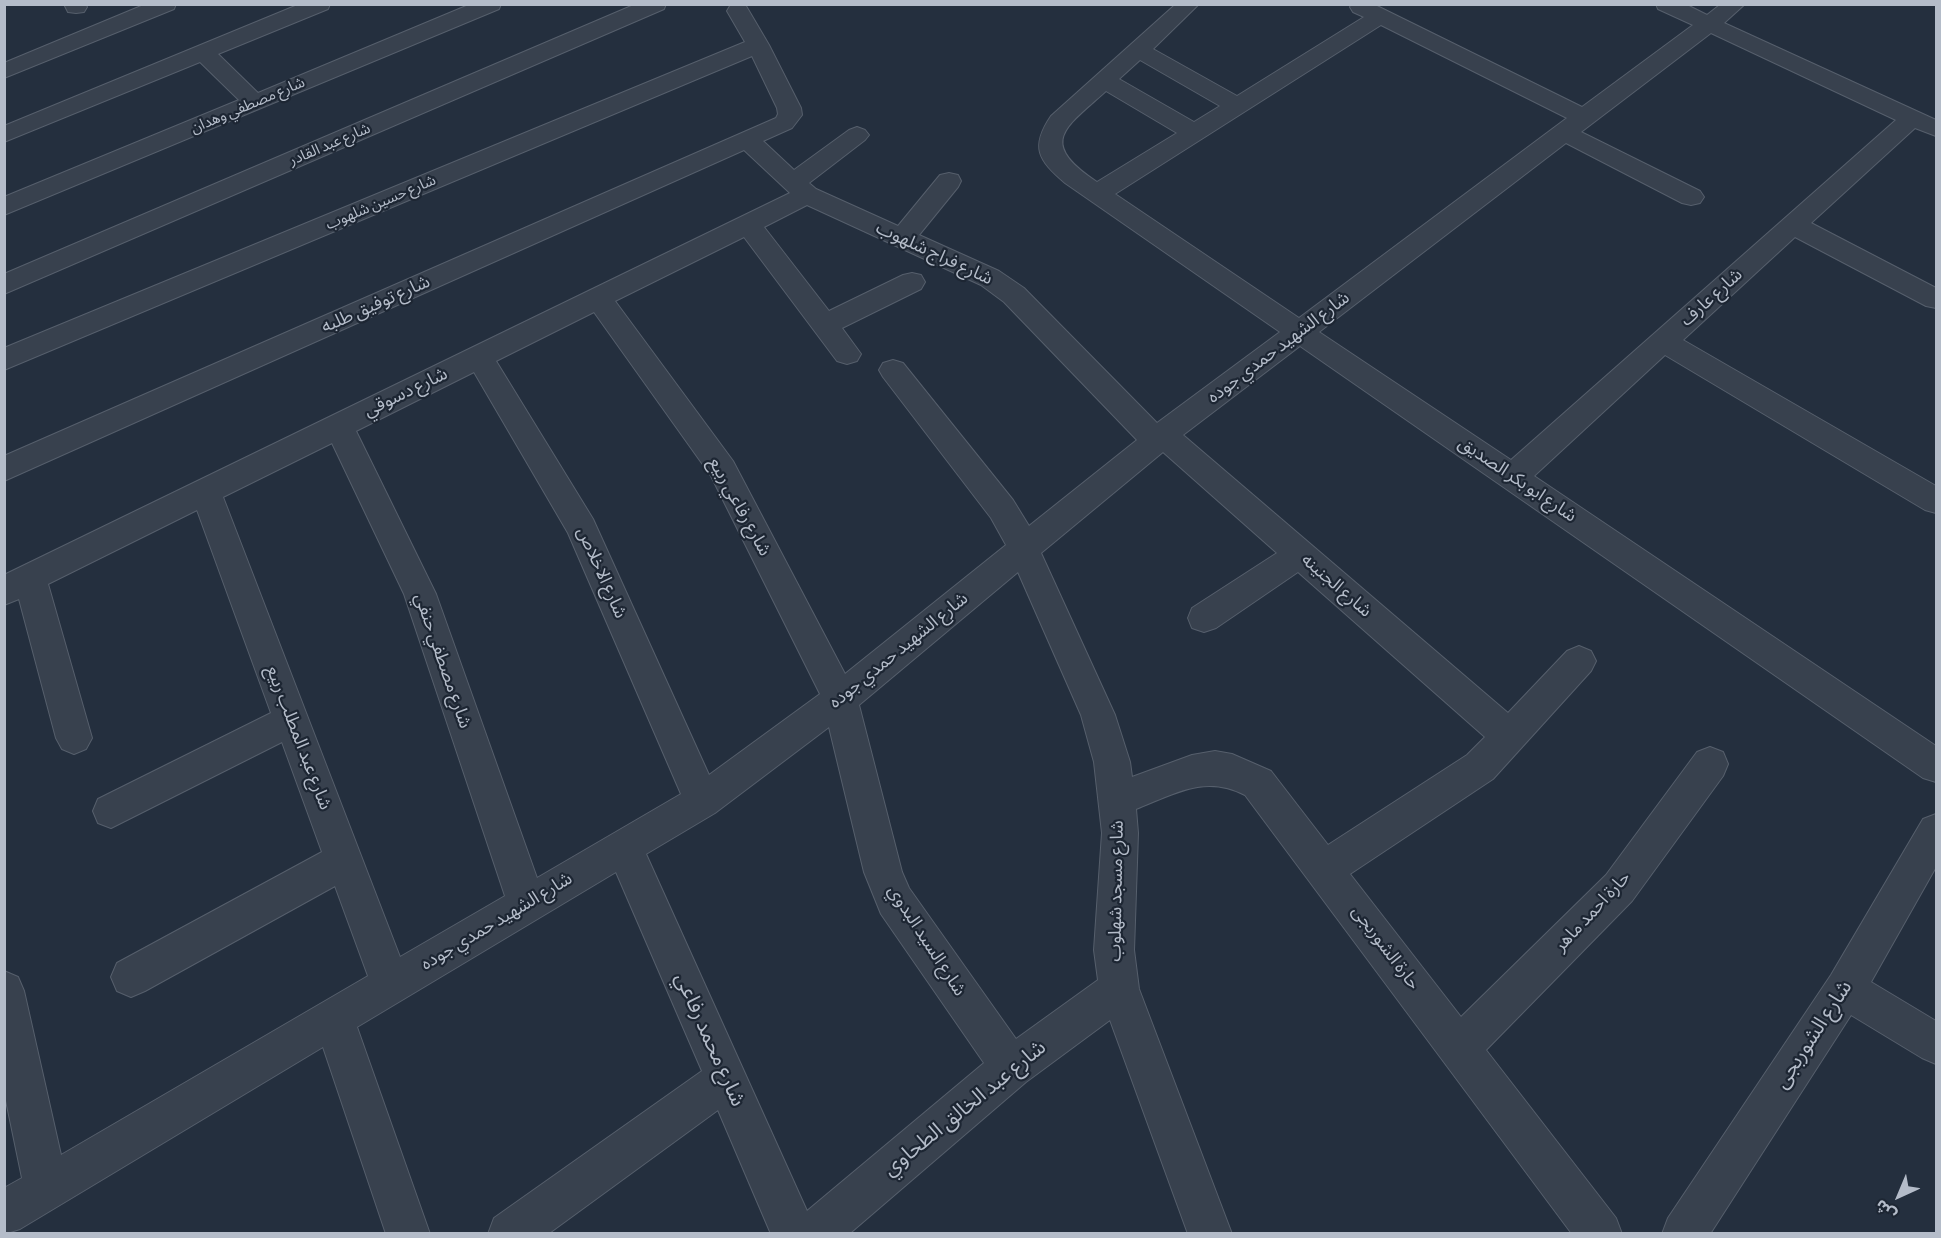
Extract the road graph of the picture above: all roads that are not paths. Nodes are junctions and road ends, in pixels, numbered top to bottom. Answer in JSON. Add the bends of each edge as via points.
{"nodes":[{"id":1,"x":166,"y":4,"type":"edge"},
{"id":2,"x":320,"y":4,"type":"edge"},
{"id":3,"x":491,"y":4,"type":"edge"},
{"id":4,"x":656,"y":4,"type":"edge"},
{"id":5,"x":1189,"y":4,"type":"edge"},
{"id":6,"x":1356,"y":4,"type":"edge"},
{"id":7,"x":1666,"y":4,"type":"edge"},
{"id":8,"x":1735,"y":4,"type":"edge"},
{"id":9,"x":735,"y":7,"type":"edge"},
{"id":10,"x":1380,"y":16,"type":"junction"},
{"id":11,"x":1709,"y":24,"type":"junction"},
{"id":12,"x":758,"y":45,"type":"junction"},
{"id":13,"x":1139,"y":50,"type":"junction"},
{"id":14,"x":204,"y":52,"type":"junction"},
{"id":15,"x":4,"y":71,"type":"edge"},
{"id":16,"x":1105,"y":80,"type":"junction"},
{"id":17,"x":255,"y":103,"type":"junction"},
{"id":18,"x":1238,"y":106,"type":"junction"},
{"id":19,"x":1912,"y":118,"type":"junction"},
{"id":20,"x":1575,"y":126,"type":"junction"},
{"id":21,"x":1936,"y":129,"type":"edge"},
{"id":22,"x":1195,"y":133,"type":"junction"},
{"id":23,"x":4,"y":135,"type":"edge"},
{"id":24,"x":857,"y":135,"type":"dead end"},
{"id":25,"x":747,"y":140,"type":"junction"},
{"id":26,"x":949,"y":181,"type":"dead end"},
{"id":27,"x":801,"y":188,"type":"junction"},
{"id":28,"x":1097,"y":194,"type":"junction"},
{"id":29,"x":1691,"y":197,"type":"dead end"},
{"id":30,"x":4,"y":207,"type":"edge"},
{"id":31,"x":748,"y":224,"type":"junction"},
{"id":32,"x":1793,"y":225,"type":"junction"},
{"id":33,"x":903,"y":238,"type":"junction"},
{"id":34,"x":912,"y":282,"type":"dead end"},
{"id":35,"x":4,"y":285,"type":"edge"},
{"id":36,"x":598,"y":298,"type":"junction"},
{"id":37,"x":1936,"y":299,"type":"edge"},
{"id":38,"x":825,"y":325,"type":"junction"},
{"id":39,"x":1300,"y":333,"type":"junction"},
{"id":40,"x":1664,"y":341,"type":"junction"},
{"id":41,"x":847,"y":354,"type":"dead end"},
{"id":42,"x":479,"y":357,"type":"junction"},
{"id":43,"x":4,"y":360,"type":"edge"},
{"id":44,"x":893,"y":370,"type":"dead end"},
{"id":45,"x":339,"y":426,"type":"junction"},
{"id":46,"x":1159,"y":438,"type":"junction"},
{"id":47,"x":4,"y":469,"type":"edge"},
{"id":48,"x":1512,"y":477,"type":"junction"},
{"id":49,"x":205,"y":491,"type":"junction"},
{"id":50,"x":1936,"y":501,"type":"edge"},
{"id":51,"x":1024,"y":549,"type":"junction"},
{"id":52,"x":1300,"y":554,"type":"junction"},
{"id":53,"x":17,"y":584,"type":"edge"},
{"id":54,"x":1204,"y":618,"type":"dead end"},
{"id":55,"x":1579,"y":661,"type":"dead end"},
{"id":56,"x":840,"y":699,"type":"junction"},
{"id":57,"x":291,"y":720,"type":"junction"},
{"id":58,"x":1509,"y":736,"type":"junction"},
{"id":59,"x":74,"y":738,"type":"dead end"},
{"id":60,"x":1710,"y":764,"type":"dead end"},
{"id":61,"x":1936,"y":766,"type":"edge"},
{"id":62,"x":1118,"y":799,"type":"junction"},
{"id":63,"x":702,"y":801,"type":"junction"},
{"id":64,"x":111,"y":811,"type":"dead end"},
{"id":65,"x":1936,"y":832,"type":"edge"},
{"id":66,"x":624,"y":847,"type":"junction"},
{"id":67,"x":344,"y":860,"type":"junction"},
{"id":68,"x":1325,"y":869,"type":"junction"},
{"id":69,"x":527,"y":905,"type":"junction"},
{"id":70,"x":131,"y":977,"type":"dead end"},
{"id":71,"x":391,"y":985,"type":"junction"},
{"id":72,"x":1119,"y":989,"type":"junction"},
{"id":73,"x":1845,"y":989,"type":"junction"},
{"id":74,"x":4,"y":991,"type":"edge"},
{"id":75,"x":334,"y":1019,"type":"junction"},
{"id":76,"x":1936,"y":1044,"type":"edge"},
{"id":77,"x":1460,"y":1047,"type":"junction"},
{"id":78,"x":1011,"y":1067,"type":"junction"},
{"id":79,"x":726,"y":1079,"type":"junction"},
{"id":80,"x":46,"y":1188,"type":"junction"},
{"id":81,"x":4,"y":1213,"type":"edge"},
{"id":82,"x":829,"y":1228,"type":"edge"},
{"id":83,"x":408,"y":1233,"type":"edge"},
{"id":84,"x":510,"y":1233,"type":"edge"},
{"id":85,"x":794,"y":1233,"type":"edge"},
{"id":86,"x":1210,"y":1233,"type":"edge"},
{"id":87,"x":1600,"y":1233,"type":"edge"},
{"id":88,"x":1684,"y":1233,"type":"edge"}],
"edges":[{"from":1,"to":15,"type":"street"},
{"from":2,"to":14,"type":"street"},
{"from":3,"to":17,"type":"street","name":"شارع مصطفي وهدان"},
{"from":4,"to":35,"type":"street","name":"شارع عبد القادر"},
{"from":5,"to":13,"type":"street"},
{"from":6,"to":10,"type":"street"},
{"from":7,"to":11,"type":"street"},
{"from":8,"to":11,"type":"street","name":"شارع الشهيد حمدي جوده"},
{"from":9,"to":12,"type":"street"},
{"from":10,"to":18,"type":"street"},
{"from":10,"to":20,"type":"street"},
{"from":11,"to":19,"type":"street"},
{"from":11,"to":20,"type":"street","name":"شارع الشهيد حمدي جوده"},
{"from":12,"to":25,"type":"street","name":"شارع توفيق طلبه","via":[[790,115],[784,123]]},
{"from":12,"to":43,"type":"street","name":"شارع حسين شلهوب"},
{"from":13,"to":16,"type":"street"},
{"from":13,"to":18,"type":"street"},
{"from":14,"to":17,"type":"street"},
{"from":14,"to":23,"type":"street"},
{"from":16,"to":22,"type":"street"},
{"from":16,"to":28,"type":"street","name":"شارع ابو بكر الصديق","via":[[1059,122],[1050,138],[1053,157]]},
{"from":17,"to":30,"type":"street","name":"شارع مصطفي وهدان"},
{"from":18,"to":22,"type":"street"},
{"from":19,"to":21,"type":"street"},
{"from":19,"to":32,"type":"street","name":"شارع عارف"},
{"from":20,"to":29,"type":"street"},
{"from":20,"to":39,"type":"street","name":"شارع الشهيد حمدي جوده"},
{"from":22,"to":28,"type":"street"},
{"from":24,"to":27,"type":"street","name":"شارع دسوقي"},
{"from":25,"to":27,"type":"street","name":"شارع فراج شلهوب"},
{"from":25,"to":47,"type":"street","name":"شارع توفيق طلبه"},
{"from":26,"to":33,"type":"street"},
{"from":27,"to":31,"type":"street","name":"شارع دسوقي"},
{"from":27,"to":33,"type":"street","name":"شارع فراج شلهوب"},
{"from":28,"to":39,"type":"street","name":"شارع ابو بكر الصديق"},
{"from":31,"to":36,"type":"street","name":"شارع دسوقي"},
{"from":31,"to":38,"type":"street"},
{"from":32,"to":37,"type":"street"},
{"from":32,"to":40,"type":"street","name":"شارع عارف"},
{"from":33,"to":46,"type":"street","name":"شارع فراج شلهوب","via":[[990,278],[1014,295]]},
{"from":34,"to":38,"type":"street"},
{"from":36,"to":42,"type":"street","name":"شارع دسوقي"},
{"from":36,"to":56,"type":"street","name":"شارع رفاعي ربيع","via":[[722,469]]},
{"from":38,"to":41,"type":"street"},
{"from":39,"to":46,"type":"street","name":"شارع الشهيد حمدي جوده"},
{"from":39,"to":48,"type":"street","name":"شارع ابو بكر الصديق"},
{"from":40,"to":48,"type":"street","name":"شارع عارف"},
{"from":40,"to":50,"type":"street"},
{"from":42,"to":45,"type":"street","name":"شارع دسوقي"},
{"from":42,"to":63,"type":"street","name":"شارع الاخلاص","via":[[582,528]]},
{"from":44,"to":51,"type":"street","name":"شارع مسجد شهلوب","via":[[1002,508]]},
{"from":45,"to":49,"type":"street","name":"شارع دسوقي"},
{"from":45,"to":69,"type":"street","name":"شارع مصطفي حنفي","via":[[420,594]]},
{"from":46,"to":51,"type":"street","name":"شارع الشهيد حمدي جوده"},
{"from":46,"to":52,"type":"street","name":"شارع الجنينه"},
{"from":48,"to":61,"type":"street","name":"شارع ابو بكر الصديق"},
{"from":49,"to":53,"type":"street","name":"شارع دسوقي"},
{"from":49,"to":57,"type":"street","name":"شارع عبد المطلب ربيع"},
{"from":51,"to":56,"type":"street","name":"شارع الشهيد حمدي جوده"},
{"from":51,"to":62,"type":"street","name":"شارع مسجد شهلوب","via":[[1098,716]]},
{"from":52,"to":54,"type":"street"},
{"from":52,"to":58,"type":"street","name":"شارع الجنينه"},
{"from":53,"to":59,"type":"street"},
{"from":55,"to":58,"type":"street"},
{"from":56,"to":63,"type":"street","name":"شارع الشهيد حمدي جوده"},
{"from":56,"to":78,"type":"street","name":"شارع السيد البدوي","via":[[883,872],[895,901]]},
{"from":57,"to":64,"type":"street"},
{"from":57,"to":67,"type":"street","name":"شارع عبد المطلب ربيع"},
{"from":58,"to":68,"type":"street","via":[[1480,767]]},
{"from":60,"to":77,"type":"street","name":"حارة احمد ماهر","via":[[1619,888]]},
{"from":62,"to":68,"type":"street","name":"حارة الشوربجى","via":[[1192,772],[1214,768],[1238,772],[1258,783]]},
{"from":62,"to":72,"type":"street","name":"شارع مسجد شهلوب","via":[[1114,950]]},
{"from":63,"to":66,"type":"street","name":"شارع الشهيد حمدي جوده"},
{"from":65,"to":73,"type":"street","name":"شارع الشوربجى"},
{"from":66,"to":69,"type":"street","name":"شارع الشهيد حمدي جوده"},
{"from":66,"to":79,"type":"street","name":"شارع محمد رفاعي"},
{"from":67,"to":70,"type":"street"},
{"from":67,"to":71,"type":"street","name":"شارع عبد المطلب ربيع"},
{"from":68,"to":77,"type":"street","name":"حارة الشوربجى"},
{"from":69,"to":71,"type":"street","name":"شارع الشهيد حمدي جوده"},
{"from":71,"to":75,"type":"street","name":"شارع الشهيد حمدي جوده"},
{"from":72,"to":78,"type":"street","name":"شارع عبد الخالق الطحاوي"},
{"from":72,"to":86,"type":"street","name":"شارع مسجد شهلوب"},
{"from":73,"to":76,"type":"street"},
{"from":73,"to":88,"type":"street","name":"شارع الشوربجى"},
{"from":74,"to":80,"type":"street"},
{"from":75,"to":80,"type":"street","name":"شارع الشهيد حمدي جوده"},
{"from":75,"to":83,"type":"street"},
{"from":77,"to":87,"type":"street","name":"حارة الشوربجى"},
{"from":78,"to":82,"type":"street","name":"شارع عبد الخالق الطحاوي"},
{"from":79,"to":84,"type":"street"},
{"from":79,"to":85,"type":"street","name":"شارع محمد رفاعي"},
{"from":80,"to":81,"type":"street","name":"شارع الشهيد حمدي جوده"}]}
